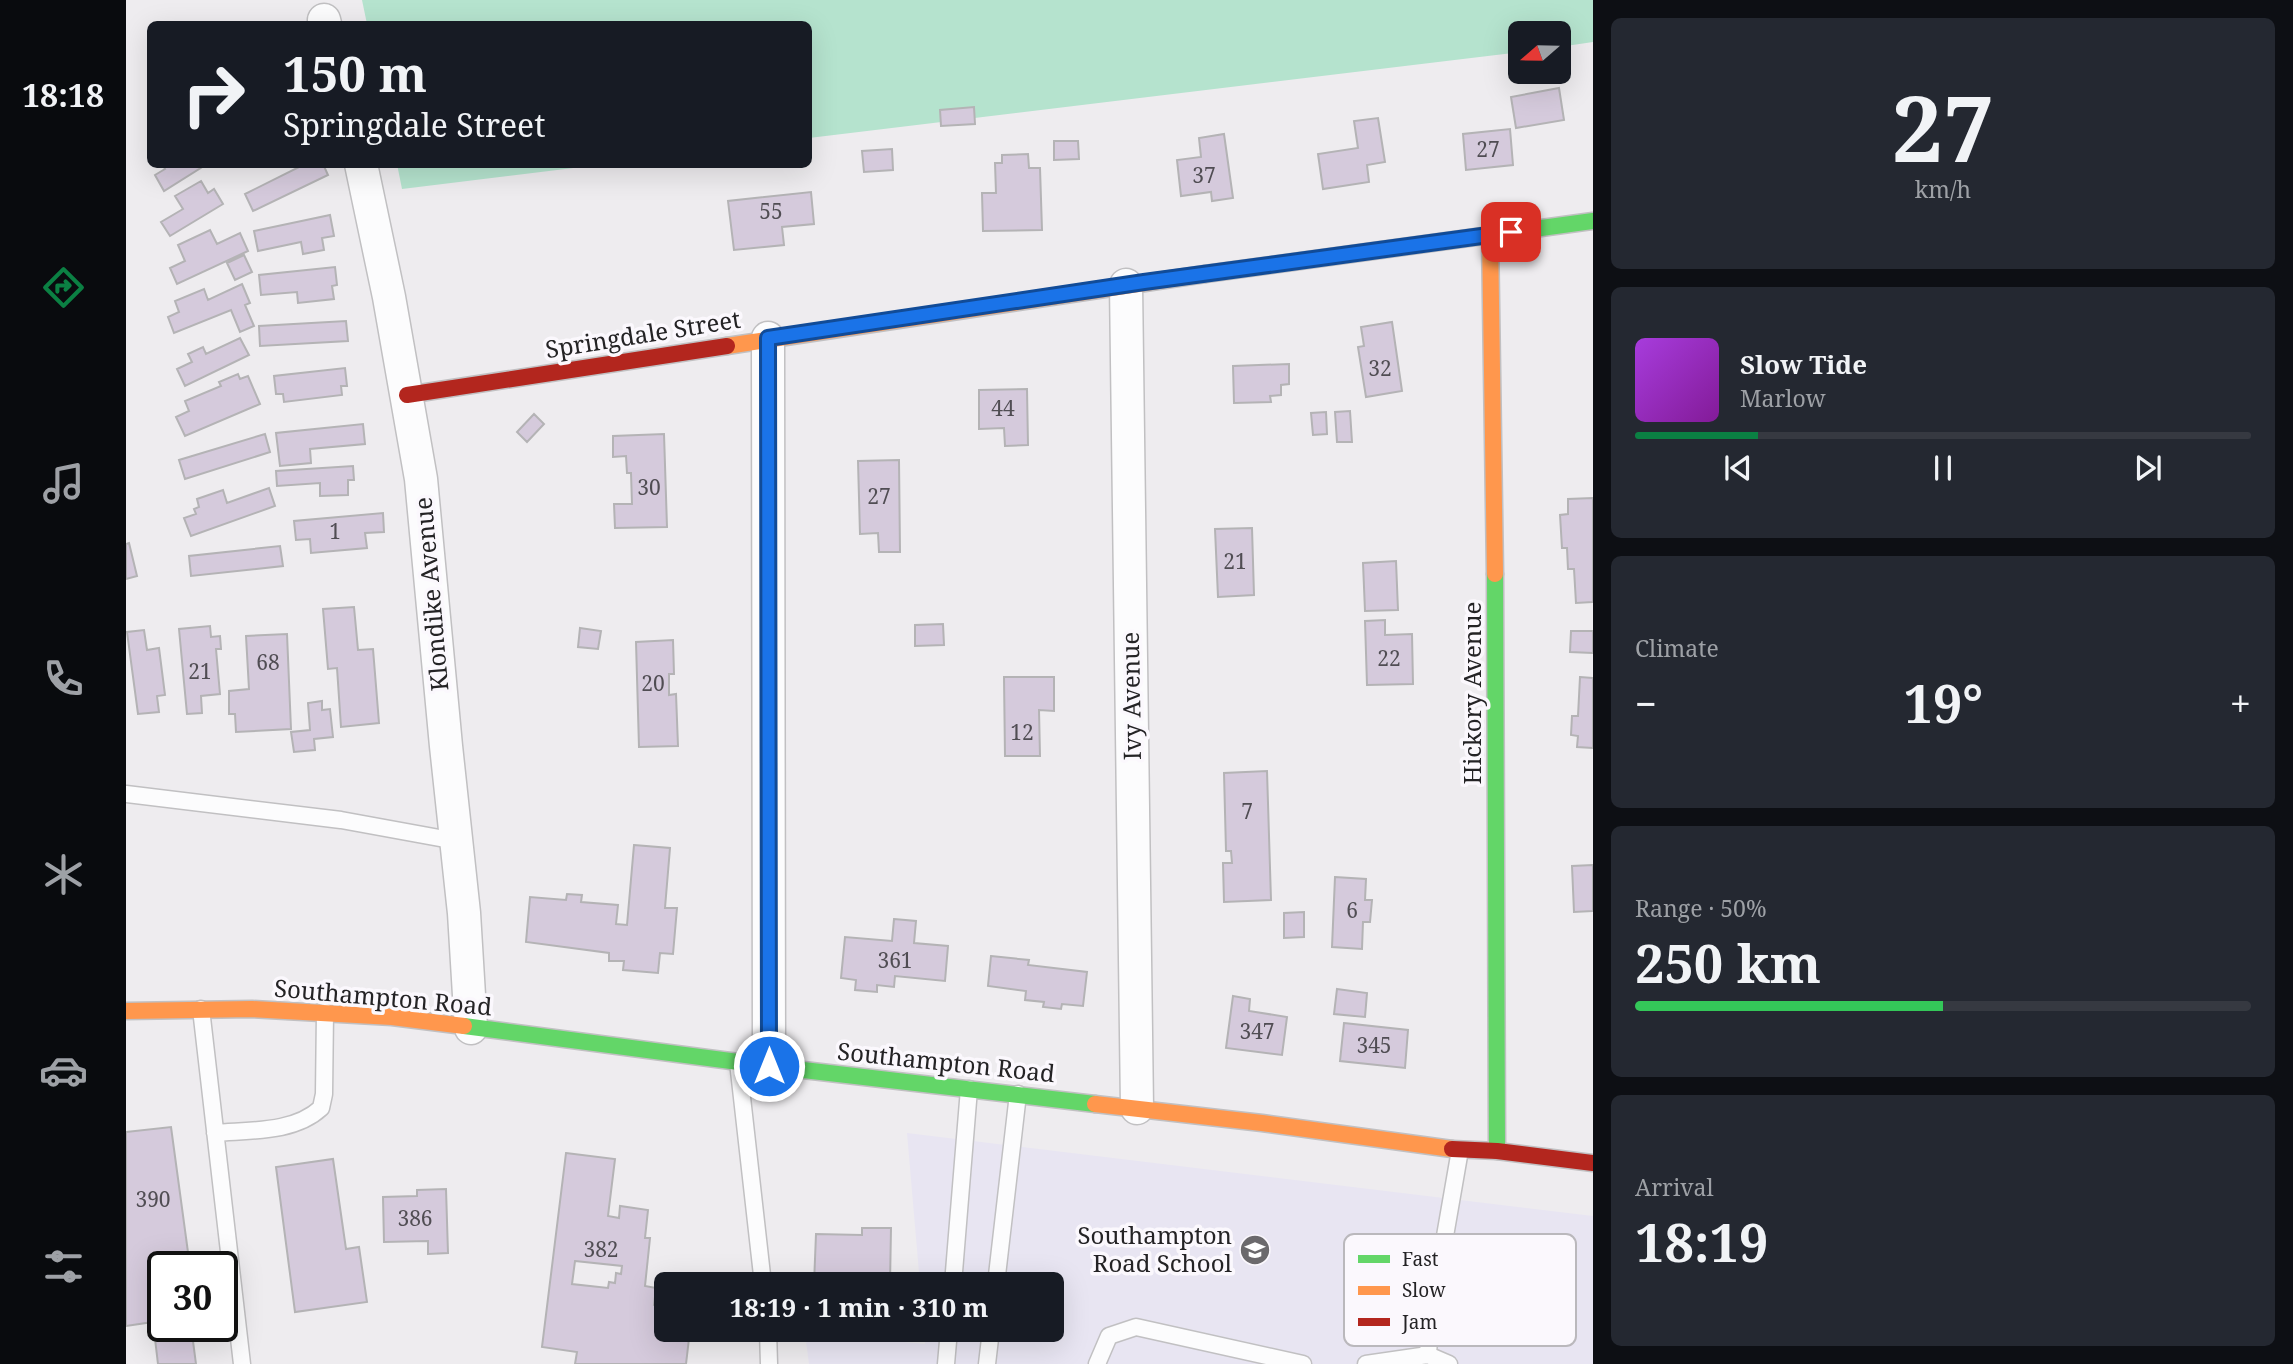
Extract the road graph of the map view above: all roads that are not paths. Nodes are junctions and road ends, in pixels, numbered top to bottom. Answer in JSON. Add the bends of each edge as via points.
{"nodes":[{"id":1,"x":362,"y":168,"type":"edge"},
{"id":2,"x":1593,"y":221,"type":"edge"},
{"id":3,"x":1490,"y":235,"type":"junction"},
{"id":4,"x":1126,"y":285,"type":"junction"},
{"id":5,"x":768,"y":338,"type":"junction"},
{"id":6,"x":407,"y":395,"type":"junction"},
{"id":7,"x":126,"y":794,"type":"edge"},
{"id":8,"x":457,"y":841,"type":"junction"},
{"id":9,"x":201,"y":1009,"type":"junction"},
{"id":10,"x":126,"y":1011,"type":"edge"},
{"id":11,"x":325,"y":1012,"type":"junction"},
{"id":12,"x":471,"y":1028,"type":"junction"},
{"id":13,"x":738,"y":1062,"type":"junction"},
{"id":14,"x":769,"y":1066,"type":"junction"},
{"id":15,"x":969,"y":1089,"type":"junction"},
{"id":16,"x":1018,"y":1094,"type":"junction"},
{"id":17,"x":1137,"y":1108,"type":"junction"},
{"id":18,"x":215,"y":1133,"type":"junction"},
{"id":19,"x":1460,"y":1150,"type":"junction"},
{"id":20,"x":1497,"y":1152,"type":"junction"},
{"id":21,"x":1593,"y":1163,"type":"edge"},
{"id":22,"x":1445,"y":1234,"type":"edge"},
{"id":23,"x":762,"y":1272,"type":"edge"},
{"id":24,"x":954,"y":1272,"type":"edge"},
{"id":25,"x":997,"y":1272,"type":"edge"},
{"id":26,"x":768,"y":1342,"type":"edge"},
{"id":27,"x":948,"y":1342,"type":"edge"},
{"id":28,"x":990,"y":1342,"type":"edge"},
{"id":29,"x":1429,"y":1346,"type":"edge"},
{"id":30,"x":1428,"y":1355,"type":"junction"},
{"id":31,"x":242,"y":1364,"type":"edge"},
{"id":32,"x":769,"y":1364,"type":"edge"},
{"id":33,"x":946,"y":1364,"type":"edge"},
{"id":34,"x":987,"y":1364,"type":"edge"},
{"id":35,"x":1097,"y":1364,"type":"edge"},
{"id":36,"x":1303,"y":1364,"type":"edge"},
{"id":37,"x":1366,"y":1364,"type":"edge"},
{"id":38,"x":1449,"y":1364,"type":"edge"}],
"edges":[{"from":1,"to":6,"type":"street","name":"Klondike Avenue"},
{"from":2,"to":3,"type":"street","name":"Springdale Street"},
{"from":3,"to":4,"type":"street","name":"Springdale Street"},
{"from":3,"to":20,"type":"street","name":"Hickory Avenue"},
{"from":4,"to":5,"type":"street","name":"Springdale Street"},
{"from":4,"to":17,"type":"street","name":"Ivy Avenue"},
{"from":5,"to":6,"type":"street","name":"Springdale Street"},
{"from":5,"to":14,"type":"street"},
{"from":6,"to":8,"type":"street","name":"Klondike Avenue","via":[[422,492]]},
{"from":7,"to":8,"type":"lane","via":[[341,820]]},
{"from":8,"to":12,"type":"street","name":"Klondike Avenue"},
{"from":9,"to":10,"type":"street","name":"Southampton Road"},
{"from":9,"to":11,"type":"street","name":"Southampton Road"},
{"from":9,"to":18,"type":"lane"},
{"from":11,"to":12,"type":"street","name":"Southampton Road"},
{"from":11,"to":18,"type":"lane","via":[[321,1108],[302,1121],[279,1128]]},
{"from":12,"to":13,"type":"street","name":"Southampton Road"},
{"from":13,"to":14,"type":"street","name":"Southampton Road"},
{"from":13,"to":23,"type":"lane"},
{"from":14,"to":15,"type":"street","name":"Southampton Road"},
{"from":15,"to":16,"type":"street","name":"Southampton Road"},
{"from":15,"to":24,"type":"lane"},
{"from":16,"to":17,"type":"street","name":"Southampton Road"},
{"from":16,"to":25,"type":"lane"},
{"from":17,"to":19,"type":"street","name":"Southampton Road"},
{"from":18,"to":31,"type":"lane"},
{"from":19,"to":20,"type":"street","name":"Southampton Road"},
{"from":19,"to":22,"type":"lane"},
{"from":20,"to":21,"type":"street","name":"Southampton Road"},
{"from":26,"to":32,"type":"lane"},
{"from":27,"to":33,"type":"lane"},
{"from":28,"to":34,"type":"lane"},
{"from":29,"to":30,"type":"lane"},
{"from":30,"to":37,"type":"lane"},
{"from":30,"to":38,"type":"lane"},
{"from":35,"to":36,"type":"lane","via":[[1109,1336],[1136,1328]]}]}
